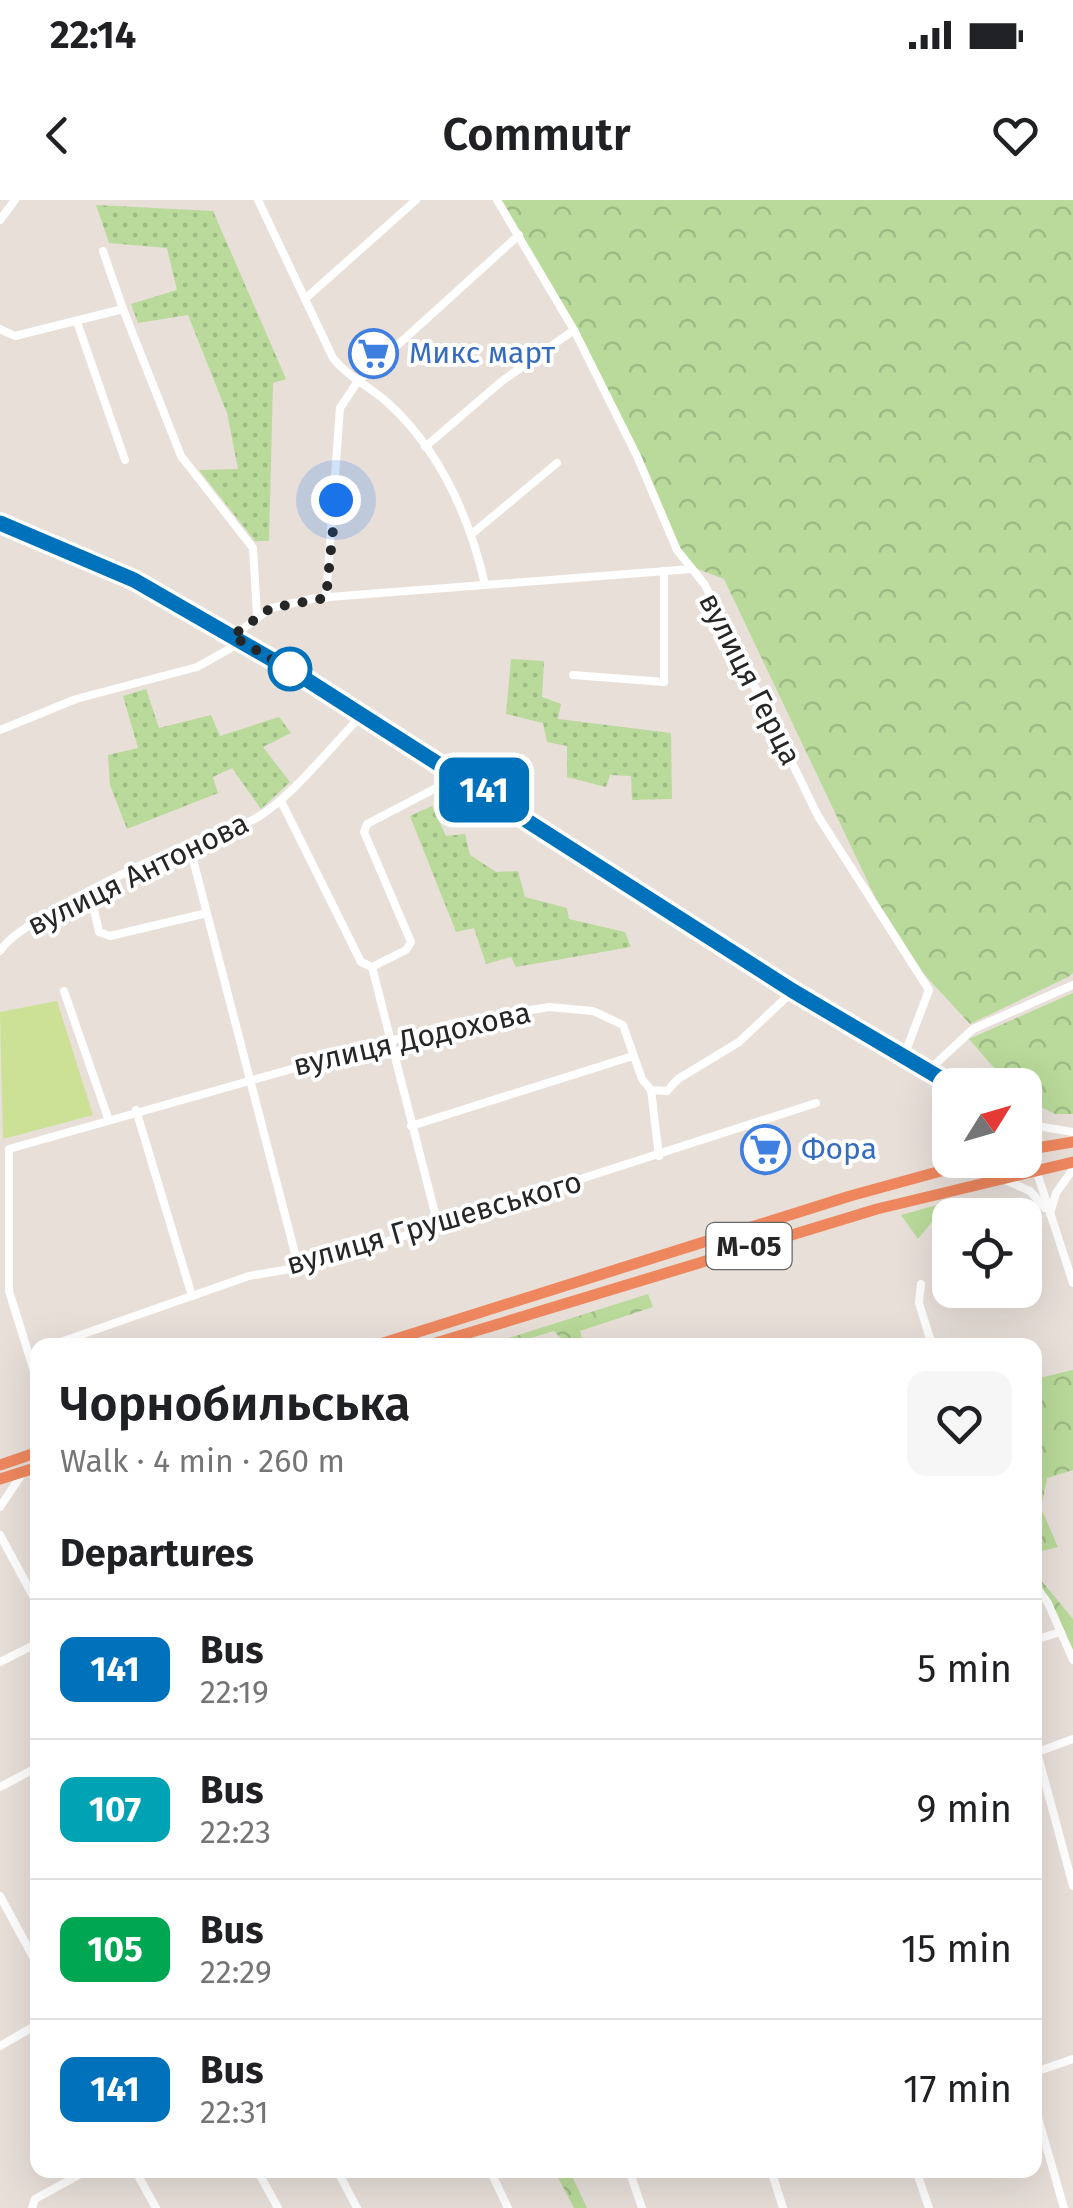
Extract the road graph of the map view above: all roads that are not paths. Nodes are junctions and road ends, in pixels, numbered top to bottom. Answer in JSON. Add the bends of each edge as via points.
{"nodes":[{"id":1,"x":258,"y":200,"type":"edge"},
{"id":2,"x":416,"y":200,"type":"edge"},
{"id":3,"x":497,"y":200,"type":"edge"},
{"id":4,"x":14,"y":203,"type":"edge"},
{"id":5,"x":0,"y":209,"type":"edge"},
{"id":6,"x":0,"y":220,"type":"edge"},
{"id":7,"x":519,"y":235,"type":"junction"},
{"id":8,"x":103,"y":251,"type":"dead end"},
{"id":9,"x":306,"y":298,"type":"junction"},
{"id":10,"x":123,"y":309,"type":"junction"},
{"id":11,"x":77,"y":322,"type":"junction"},
{"id":12,"x":0,"y":329,"type":"edge"},
{"id":13,"x":574,"y":330,"type":"junction"},
{"id":14,"x":358,"y":381,"type":"junction"},
{"id":15,"x":425,"y":447,"type":"junction"},
{"id":16,"x":126,"y":460,"type":"dead end"},
{"id":17,"x":557,"y":463,"type":"dead end"},
{"id":18,"x":0,"y":523,"type":"edge"},
{"id":19,"x":473,"y":532,"type":"junction"},
{"id":20,"x":692,"y":570,"type":"junction"},
{"id":21,"x":664,"y":571,"type":"junction"},
{"id":22,"x":486,"y":584,"type":"junction"},
{"id":23,"x":326,"y":598,"type":"junction"},
{"id":24,"x":257,"y":615,"type":"junction"},
{"id":25,"x":232,"y":636,"type":"junction"},
{"id":26,"x":242,"y":642,"type":"junction"},
{"id":27,"x":573,"y":675,"type":"dead end"},
{"id":28,"x":363,"y":714,"type":"junction"},
{"id":29,"x":0,"y":730,"type":"edge"},
{"id":30,"x":460,"y":775,"type":"junction"},
{"id":31,"x":280,"y":801,"type":"junction"},
{"id":32,"x":188,"y":844,"type":"junction"},
{"id":33,"x":90,"y":892,"type":"junction"},
{"id":34,"x":207,"y":913,"type":"junction"},
{"id":35,"x":0,"y":951,"type":"edge"},
{"id":36,"x":372,"y":967,"type":"junction"},
{"id":37,"x":1073,"y":986,"type":"edge"},
{"id":38,"x":64,"y":991,"type":"dead end"},
{"id":39,"x":793,"y":991,"type":"junction"},
{"id":40,"x":388,"y":1042,"type":"junction"},
{"id":41,"x":634,"y":1056,"type":"junction"},
{"id":42,"x":904,"y":1056,"type":"junction"},
{"id":43,"x":928,"y":1071,"type":"junction"},
{"id":44,"x":932,"y":1073,"type":"edge"},
{"id":45,"x":248,"y":1080,"type":"junction"},
{"id":46,"x":651,"y":1090,"type":"junction"},
{"id":47,"x":816,"y":1102,"type":"dead end"},
{"id":48,"x":136,"y":1110,"type":"junction"},
{"id":49,"x":108,"y":1118,"type":"junction"},
{"id":50,"x":410,"y":1126,"type":"junction"},
{"id":51,"x":1042,"y":1127,"type":"edge"},
{"id":52,"x":1073,"y":1132,"type":"edge"},
{"id":53,"x":1073,"y":1142,"type":"edge"},
{"id":54,"x":1042,"y":1148,"type":"edge"},
{"id":55,"x":659,"y":1156,"type":"junction"},
{"id":56,"x":1073,"y":1165,"type":"edge"},
{"id":57,"x":1042,"y":1168,"type":"edge"},
{"id":58,"x":932,"y":1173,"type":"edge"},
{"id":59,"x":992,"y":1178,"type":"edge"},
{"id":60,"x":998,"y":1178,"type":"edge"},
{"id":61,"x":1039,"y":1178,"type":"edge"},
{"id":62,"x":1050,"y":1214,"type":"junction"},
{"id":63,"x":438,"y":1225,"type":"junction"},
{"id":64,"x":298,"y":1265,"type":"junction"},
{"id":65,"x":1073,"y":1283,"type":"edge"},
{"id":66,"x":921,"y":1284,"type":"dead end"},
{"id":67,"x":192,"y":1296,"type":"junction"},
{"id":68,"x":72,"y":1338,"type":"edge"},
{"id":69,"x":399,"y":1338,"type":"edge"},
{"id":70,"x":453,"y":1338,"type":"edge"},
{"id":71,"x":930,"y":1338,"type":"edge"},
{"id":72,"x":30,"y":1344,"type":"edge"},
{"id":73,"x":30,"y":1455,"type":"edge"},
{"id":74,"x":0,"y":1462,"type":"edge"},
{"id":75,"x":30,"y":1469,"type":"edge"},
{"id":76,"x":30,"y":1470,"type":"edge"},
{"id":77,"x":0,"y":1479,"type":"edge"},
{"id":78,"x":0,"y":1507,"type":"edge"},
{"id":79,"x":0,"y":1535,"type":"edge"},
{"id":80,"x":13,"y":1560,"type":"junction"},
{"id":81,"x":0,"y":1565,"type":"edge"},
{"id":82,"x":30,"y":1591,"type":"edge"},
{"id":83,"x":1042,"y":1598,"type":"edge"},
{"id":84,"x":1060,"y":1632,"type":"junction"},
{"id":85,"x":1042,"y":1638,"type":"edge"},
{"id":86,"x":30,"y":1647,"type":"edge"},
{"id":87,"x":1073,"y":1660,"type":"edge"},
{"id":88,"x":0,"y":1662,"type":"edge"},
{"id":89,"x":1073,"y":1739,"type":"edge"},
{"id":90,"x":1042,"y":1751,"type":"edge"},
{"id":91,"x":30,"y":1771,"type":"edge"},
{"id":92,"x":1042,"y":1775,"type":"edge"},
{"id":93,"x":0,"y":1787,"type":"edge"},
{"id":94,"x":1073,"y":1886,"type":"edge"},
{"id":95,"x":0,"y":1896,"type":"edge"},
{"id":96,"x":30,"y":1951,"type":"edge"},
{"id":97,"x":30,"y":2029,"type":"edge"},
{"id":98,"x":0,"y":2046,"type":"edge"},
{"id":99,"x":1073,"y":2059,"type":"edge"},
{"id":100,"x":1042,"y":2070,"type":"edge"},
{"id":101,"x":1042,"y":2131,"type":"edge"},
{"id":102,"x":73,"y":2178,"type":"edge"},
{"id":103,"x":139,"y":2178,"type":"edge"},
{"id":104,"x":261,"y":2178,"type":"edge"},
{"id":105,"x":340,"y":2178,"type":"edge"},
{"id":106,"x":494,"y":2178,"type":"edge"},
{"id":107,"x":632,"y":2178,"type":"edge"},
{"id":108,"x":774,"y":2178,"type":"edge"},
{"id":109,"x":919,"y":2178,"type":"edge"},
{"id":110,"x":32,"y":2208,"type":"edge"},
{"id":111,"x":156,"y":2208,"type":"edge"},
{"id":112,"x":278,"y":2208,"type":"edge"},
{"id":113,"x":356,"y":2208,"type":"edge"},
{"id":114,"x":508,"y":2208,"type":"edge"},
{"id":115,"x":642,"y":2208,"type":"edge"},
{"id":116,"x":783,"y":2208,"type":"edge"},
{"id":117,"x":929,"y":2208,"type":"edge"},
{"id":118,"x":1064,"y":2208,"type":"edge"}],
"edges":[{"from":1,"to":9,"type":"street"},
{"from":2,"to":9,"type":"street"},
{"from":3,"to":7,"type":"street","name":"вулиця Герца"},
{"from":4,"to":5,"type":"street"},
{"from":4,"to":6,"type":"street"},
{"from":7,"to":13,"type":"street","name":"вулиця Герца"},
{"from":7,"to":14,"type":"street"},
{"from":8,"to":10,"type":"street"},
{"from":9,"to":14,"type":"street","via":[[333,358]]},
{"from":10,"to":11,"type":"street"},
{"from":10,"to":24,"type":"street","via":[[181,456],[253,548]]},
{"from":11,"to":12,"type":"street","via":[[15,336]]},
{"from":11,"to":16,"type":"street"},
{"from":13,"to":15,"type":"street"},
{"from":13,"to":20,"type":"street","name":"вулиця Герца"},
{"from":14,"to":15,"type":"street","via":[[388,403]]},
{"from":14,"to":23,"type":"street","via":[[340,408]]},
{"from":15,"to":19,"type":"street"},
{"from":17,"to":19,"type":"street"},
{"from":18,"to":25,"type":"street","via":[[134,580]]},
{"from":19,"to":22,"type":"street"},
{"from":20,"to":21,"type":"street"},
{"from":20,"to":42,"type":"street","name":"вулиця Герца","via":[[806,790],[929,990]]},
{"from":21,"to":22,"type":"street"},
{"from":21,"to":27,"type":"street","via":[[664,682]]},
{"from":22,"to":23,"type":"street"},
{"from":23,"to":24,"type":"street"},
{"from":24,"to":25,"type":"street"},
{"from":25,"to":26,"type":"street"},
{"from":26,"to":28,"type":"street"},
{"from":26,"to":29,"type":"street","via":[[196,668],[76,699]]},
{"from":28,"to":30,"type":"street"},
{"from":28,"to":31,"type":"street","name":"вулиця Антонова"},
{"from":30,"to":36,"type":"street","via":[[367,824],[364,832],[411,942]]},
{"from":30,"to":39,"type":"street"},
{"from":31,"to":32,"type":"street","name":"вулиця Антонова","via":[[256,819]]},
{"from":31,"to":36,"type":"street","via":[[361,962]]},
{"from":32,"to":33,"type":"street","name":"вулиця Антонова"},
{"from":32,"to":34,"type":"street"},
{"from":33,"to":34,"type":"street","via":[[99,932],[110,936]]},
{"from":33,"to":35,"type":"street","name":"вулиця Антонова","via":[[8,937]]},
{"from":34,"to":45,"type":"street"},
{"from":36,"to":40,"type":"street"},
{"from":37,"to":43,"type":"street","via":[[972,1029]]},
{"from":38,"to":49,"type":"street"},
{"from":39,"to":42,"type":"street"},
{"from":39,"to":46,"type":"street","via":[[739,1042],[667,1091]]},
{"from":40,"to":41,"type":"street","name":"вулиця Додохова","via":[[549,1007],[612,1018],[623,1025]]},
{"from":40,"to":45,"type":"street","name":"вулиця Додохова"},
{"from":40,"to":50,"type":"street"},
{"from":41,"to":46,"type":"street","name":"вулиця Додохова"},
{"from":41,"to":50,"type":"street"},
{"from":42,"to":43,"type":"street"},
{"from":43,"to":44,"type":"street"},
{"from":45,"to":48,"type":"street","name":"вулиця Додохова"},
{"from":45,"to":64,"type":"street"},
{"from":46,"to":55,"type":"street","name":"вулиця Додохова"},
{"from":47,"to":55,"type":"street","name":"вулиця Грушевського"},
{"from":48,"to":49,"type":"street","name":"вулиця Додохова"},
{"from":48,"to":67,"type":"street"},
{"from":49,"to":72,"type":"street","name":"вулиця Додохова","via":[[9,1149],[9,1291]]},
{"from":50,"to":63,"type":"street"},
{"from":51,"to":52,"type":"street"},
{"from":53,"to":54,"type":"highway"},
{"from":55,"to":63,"type":"street","name":"вулиця Грушевського"},
{"from":56,"to":57,"type":"highway","number":"М-05"},
{"from":56,"to":62,"type":"street"},
{"from":58,"to":69,"type":"highway","number":"М-05"},
{"from":59,"to":70,"type":"highway","number":"М-05"},
{"from":60,"to":62,"type":"street","via":[[1030,1191]]},
{"from":61,"to":62,"type":"street"},
{"from":62,"to":65,"type":"street"},
{"from":63,"to":64,"type":"street","name":"вулиця Грушевського"},
{"from":64,"to":67,"type":"street","name":"вулиця Грушевського"},
{"from":66,"to":71,"type":"street"},
{"from":67,"to":68,"type":"street","name":"вулиця Грушевського"},
{"from":73,"to":74,"type":"highway"},
{"from":75,"to":77,"type":"highway"},
{"from":76,"to":78,"type":"street"},
{"from":79,"to":80,"type":"street"},
{"from":80,"to":81,"type":"street"},
{"from":80,"to":82,"type":"street"},
{"from":83,"to":84,"type":"street"},
{"from":84,"to":85,"type":"street"},
{"from":84,"to":87,"type":"street"},
{"from":86,"to":88,"type":"street"},
{"from":89,"to":90,"type":"street"},
{"from":91,"to":93,"type":"street"},
{"from":92,"to":94,"type":"street"},
{"from":95,"to":96,"type":"street"},
{"from":97,"to":98,"type":"street"},
{"from":99,"to":100,"type":"street"},
{"from":101,"to":118,"type":"street"},
{"from":102,"to":110,"type":"street","via":[[35,2199]]},
{"from":103,"to":111,"type":"street"},
{"from":104,"to":112,"type":"street"},
{"from":105,"to":113,"type":"street"},
{"from":106,"to":114,"type":"street"},
{"from":107,"to":115,"type":"street"},
{"from":108,"to":116,"type":"street"},
{"from":109,"to":117,"type":"street"}]}
